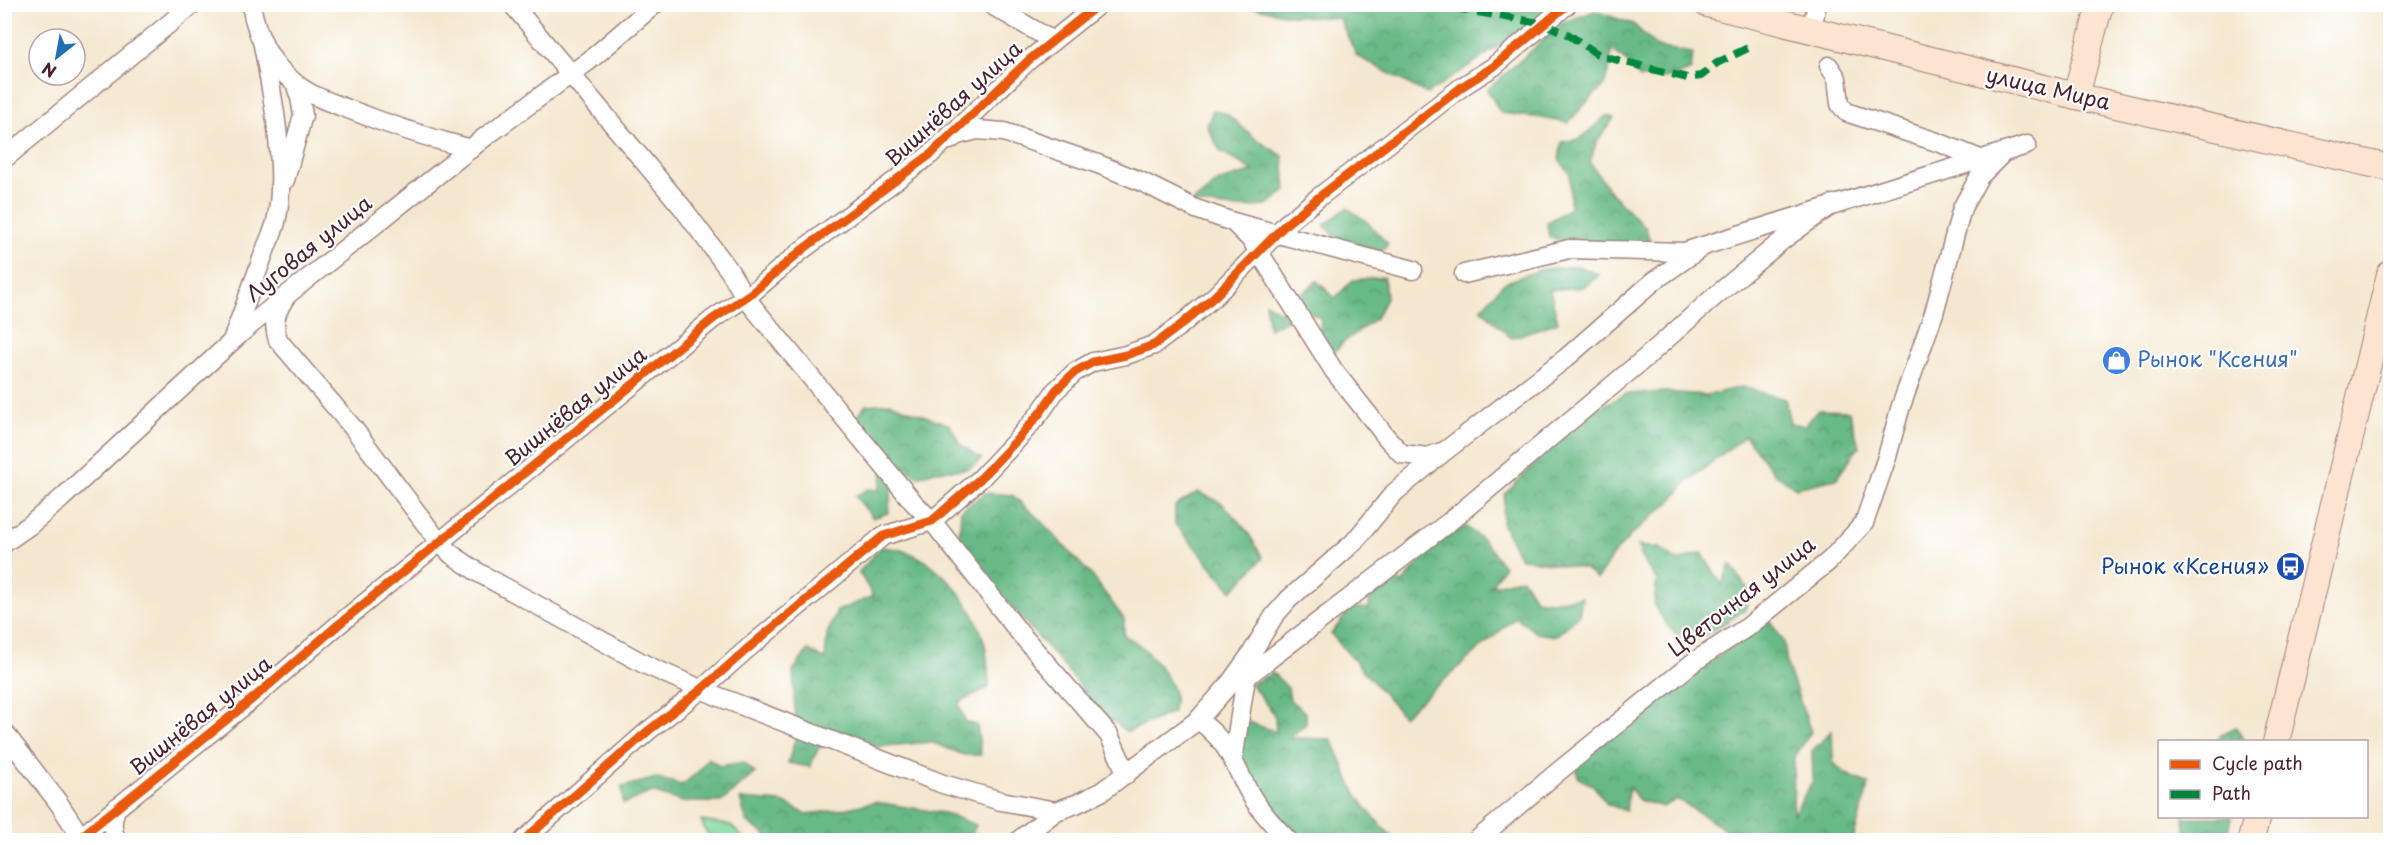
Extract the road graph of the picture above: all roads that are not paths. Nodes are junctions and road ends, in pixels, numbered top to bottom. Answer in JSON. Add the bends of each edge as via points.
{"nodes":[{"id":1,"x":193,"y":4,"type":"edge"},
{"id":2,"x":251,"y":4,"type":"edge"},
{"id":3,"x":512,"y":4,"type":"edge"},
{"id":4,"x":655,"y":4,"type":"edge"},
{"id":5,"x":990,"y":4,"type":"edge"},
{"id":6,"x":1098,"y":4,"type":"edge"},
{"id":7,"x":1568,"y":4,"type":"edge"},
{"id":8,"x":1707,"y":4,"type":"edge"},
{"id":9,"x":1817,"y":4,"type":"edge"},
{"id":10,"x":2100,"y":4,"type":"edge"},
{"id":11,"x":1811,"y":32,"type":"junction"},
{"id":12,"x":262,"y":40,"type":"junction"},
{"id":13,"x":1053,"y":41,"type":"junction"},
{"id":14,"x":1829,"y":66,"type":"dead end"},
{"id":15,"x":572,"y":75,"type":"junction"},
{"id":16,"x":295,"y":83,"type":"junction"},
{"id":17,"x":2076,"y":96,"type":"junction"},
{"id":18,"x":2027,"y":145,"type":"dead end"},
{"id":19,"x":471,"y":149,"type":"junction"},
{"id":20,"x":932,"y":154,"type":"junction"},
{"id":21,"x":2001,"y":155,"type":"junction"},
{"id":22,"x":4,"y":159,"type":"edge"},
{"id":23,"x":1983,"y":160,"type":"junction"},
{"id":24,"x":2391,"y":168,"type":"edge"},
{"id":25,"x":279,"y":202,"type":"junction"},
{"id":26,"x":1833,"y":204,"type":"junction"},
{"id":27,"x":1233,"y":222,"type":"junction"},
{"id":28,"x":1278,"y":233,"type":"junction"},
{"id":29,"x":1704,"y":246,"type":"junction"},
{"id":30,"x":1258,"y":254,"type":"junction"},
{"id":31,"x":1413,"y":270,"type":"dead end"},
{"id":32,"x":1464,"y":274,"type":"dead end"},
{"id":33,"x":2391,"y":274,"type":"edge"},
{"id":34,"x":287,"y":295,"type":"junction"},
{"id":35,"x":745,"y":297,"type":"junction"},
{"id":36,"x":231,"y":343,"type":"junction"},
{"id":37,"x":1445,"y":451,"type":"junction"},
{"id":38,"x":932,"y":521,"type":"junction"},
{"id":39,"x":439,"y":542,"type":"junction"},
{"id":40,"x":4,"y":543,"type":"edge"},
{"id":41,"x":1251,"y":654,"type":"junction"},
{"id":42,"x":1246,"y":677,"type":"junction"},
{"id":43,"x":702,"y":689,"type":"junction"},
{"id":44,"x":1198,"y":720,"type":"junction"},
{"id":45,"x":4,"y":732,"type":"edge"},
{"id":46,"x":2276,"y":740,"type":"edge"},
{"id":47,"x":1233,"y":760,"type":"junction"},
{"id":48,"x":1127,"y":774,"type":"junction"},
{"id":49,"x":117,"y":807,"type":"junction"},
{"id":50,"x":1056,"y":811,"type":"junction"},
{"id":51,"x":2256,"y":818,"type":"edge"},
{"id":52,"x":79,"y":839,"type":"edge"},
{"id":53,"x":117,"y":840,"type":"edge"},
{"id":54,"x":524,"y":840,"type":"edge"},
{"id":55,"x":1019,"y":840,"type":"edge"},
{"id":56,"x":1287,"y":840,"type":"edge"},
{"id":57,"x":1477,"y":840,"type":"edge"},
{"id":58,"x":2251,"y":840,"type":"edge"}],
"edges":[{"from":1,"to":22,"type":"street"},
{"from":2,"to":12,"type":"street"},
{"from":3,"to":15,"type":"street"},
{"from":4,"to":15,"type":"street","name":"Луговая улица"},
{"from":5,"to":13,"type":"street"},
{"from":6,"to":13,"type":"street","name":"Вишнёвая улица"},
{"from":7,"to":28,"type":"street"},
{"from":8,"to":11,"type":"main road","name":"улица Мира"},
{"from":9,"to":11,"type":"street"},
{"from":10,"to":17,"type":"main road"},
{"from":11,"to":17,"type":"main road","name":"улица Мира"},
{"from":12,"to":16,"type":"street","via":[[275,63]]},
{"from":12,"to":25,"type":"street","via":[[276,129]]},
{"from":13,"to":20,"type":"street","name":"Вишнёвая улица","via":[[970,114]]},
{"from":14,"to":23,"type":"street","via":[[1837,78],[1840,104],[1846,112]]},
{"from":15,"to":19,"type":"street","name":"Луговая улица"},
{"from":15,"to":35,"type":"street","via":[[681,207]]},
{"from":16,"to":19,"type":"street","via":[[313,95],[385,124]]},
{"from":16,"to":25,"type":"street","via":[[303,115]]},
{"from":17,"to":24,"type":"main road","name":"улица Мира"},
{"from":18,"to":21,"type":"street"},
{"from":19,"to":34,"type":"street","name":"Луговая улица"},
{"from":20,"to":27,"type":"street","via":[[957,135],[977,130],[1004,132],[1098,164]]},
{"from":20,"to":35,"type":"street","name":"Вишнёвая улица"},
{"from":21,"to":23,"type":"street"},
{"from":21,"to":57,"type":"street","name":"Цветочная улица","via":[[1979,177],[1962,208],[1934,313],[1864,523],[1829,561],[1749,626],[1695,661]]},
{"from":23,"to":26,"type":"street"},
{"from":25,"to":36,"type":"street","via":[[276,223]]},
{"from":26,"to":29,"type":"street"},
{"from":26,"to":42,"type":"street","via":[[1713,297],[1449,522]]},
{"from":27,"to":28,"type":"street"},
{"from":27,"to":30,"type":"street","via":[[1252,241]]},
{"from":28,"to":30,"type":"street"},
{"from":28,"to":31,"type":"street"},
{"from":29,"to":32,"type":"street","via":[[1684,252],[1656,253],[1569,249]]},
{"from":29,"to":37,"type":"street","via":[[1654,281],[1566,358]]},
{"from":30,"to":37,"type":"street","via":[[1334,371],[1386,438],[1402,454],[1428,457]]},
{"from":30,"to":38,"type":"street","via":[[1215,296],[1154,345],[1093,362],[1075,372],[981,478]]},
{"from":33,"to":46,"type":"main road"},
{"from":34,"to":36,"type":"street","name":"Луговая улица"},
{"from":34,"to":39,"type":"street","via":[[277,309],[274,326],[278,340],[354,429]]},
{"from":35,"to":38,"type":"street"},
{"from":35,"to":39,"type":"street","name":"Вишнёвая улица"},
{"from":36,"to":40,"type":"street","name":"Луговая улица","via":[[62,498]]},
{"from":37,"to":41,"type":"street","via":[[1394,493],[1354,542],[1289,599]]},
{"from":38,"to":43,"type":"street","via":[[883,536]]},
{"from":38,"to":48,"type":"street","via":[[1019,632],[1109,735]]},
{"from":39,"to":43,"type":"street","via":[[479,573],[646,665]]},
{"from":39,"to":49,"type":"street","name":"Вишнёвая улица"},
{"from":41,"to":42,"type":"street"},
{"from":41,"to":44,"type":"street"},
{"from":42,"to":47,"type":"street"},
{"from":43,"to":50,"type":"street","via":[[943,784],[1001,801]]},
{"from":43,"to":54,"type":"street"},
{"from":44,"to":47,"type":"street","via":[[1226,745]]},
{"from":44,"to":48,"type":"street"},
{"from":45,"to":52,"type":"street","via":[[58,802]]},
{"from":47,"to":56,"type":"street","via":[[1249,793]]},
{"from":48,"to":50,"type":"street","via":[[1101,792]]},
{"from":49,"to":52,"type":"street","name":"Вишнёвая улица"},
{"from":49,"to":53,"type":"street","via":[[113,824]]},
{"from":50,"to":55,"type":"street"},
{"from":51,"to":58,"type":"main road"}]}
